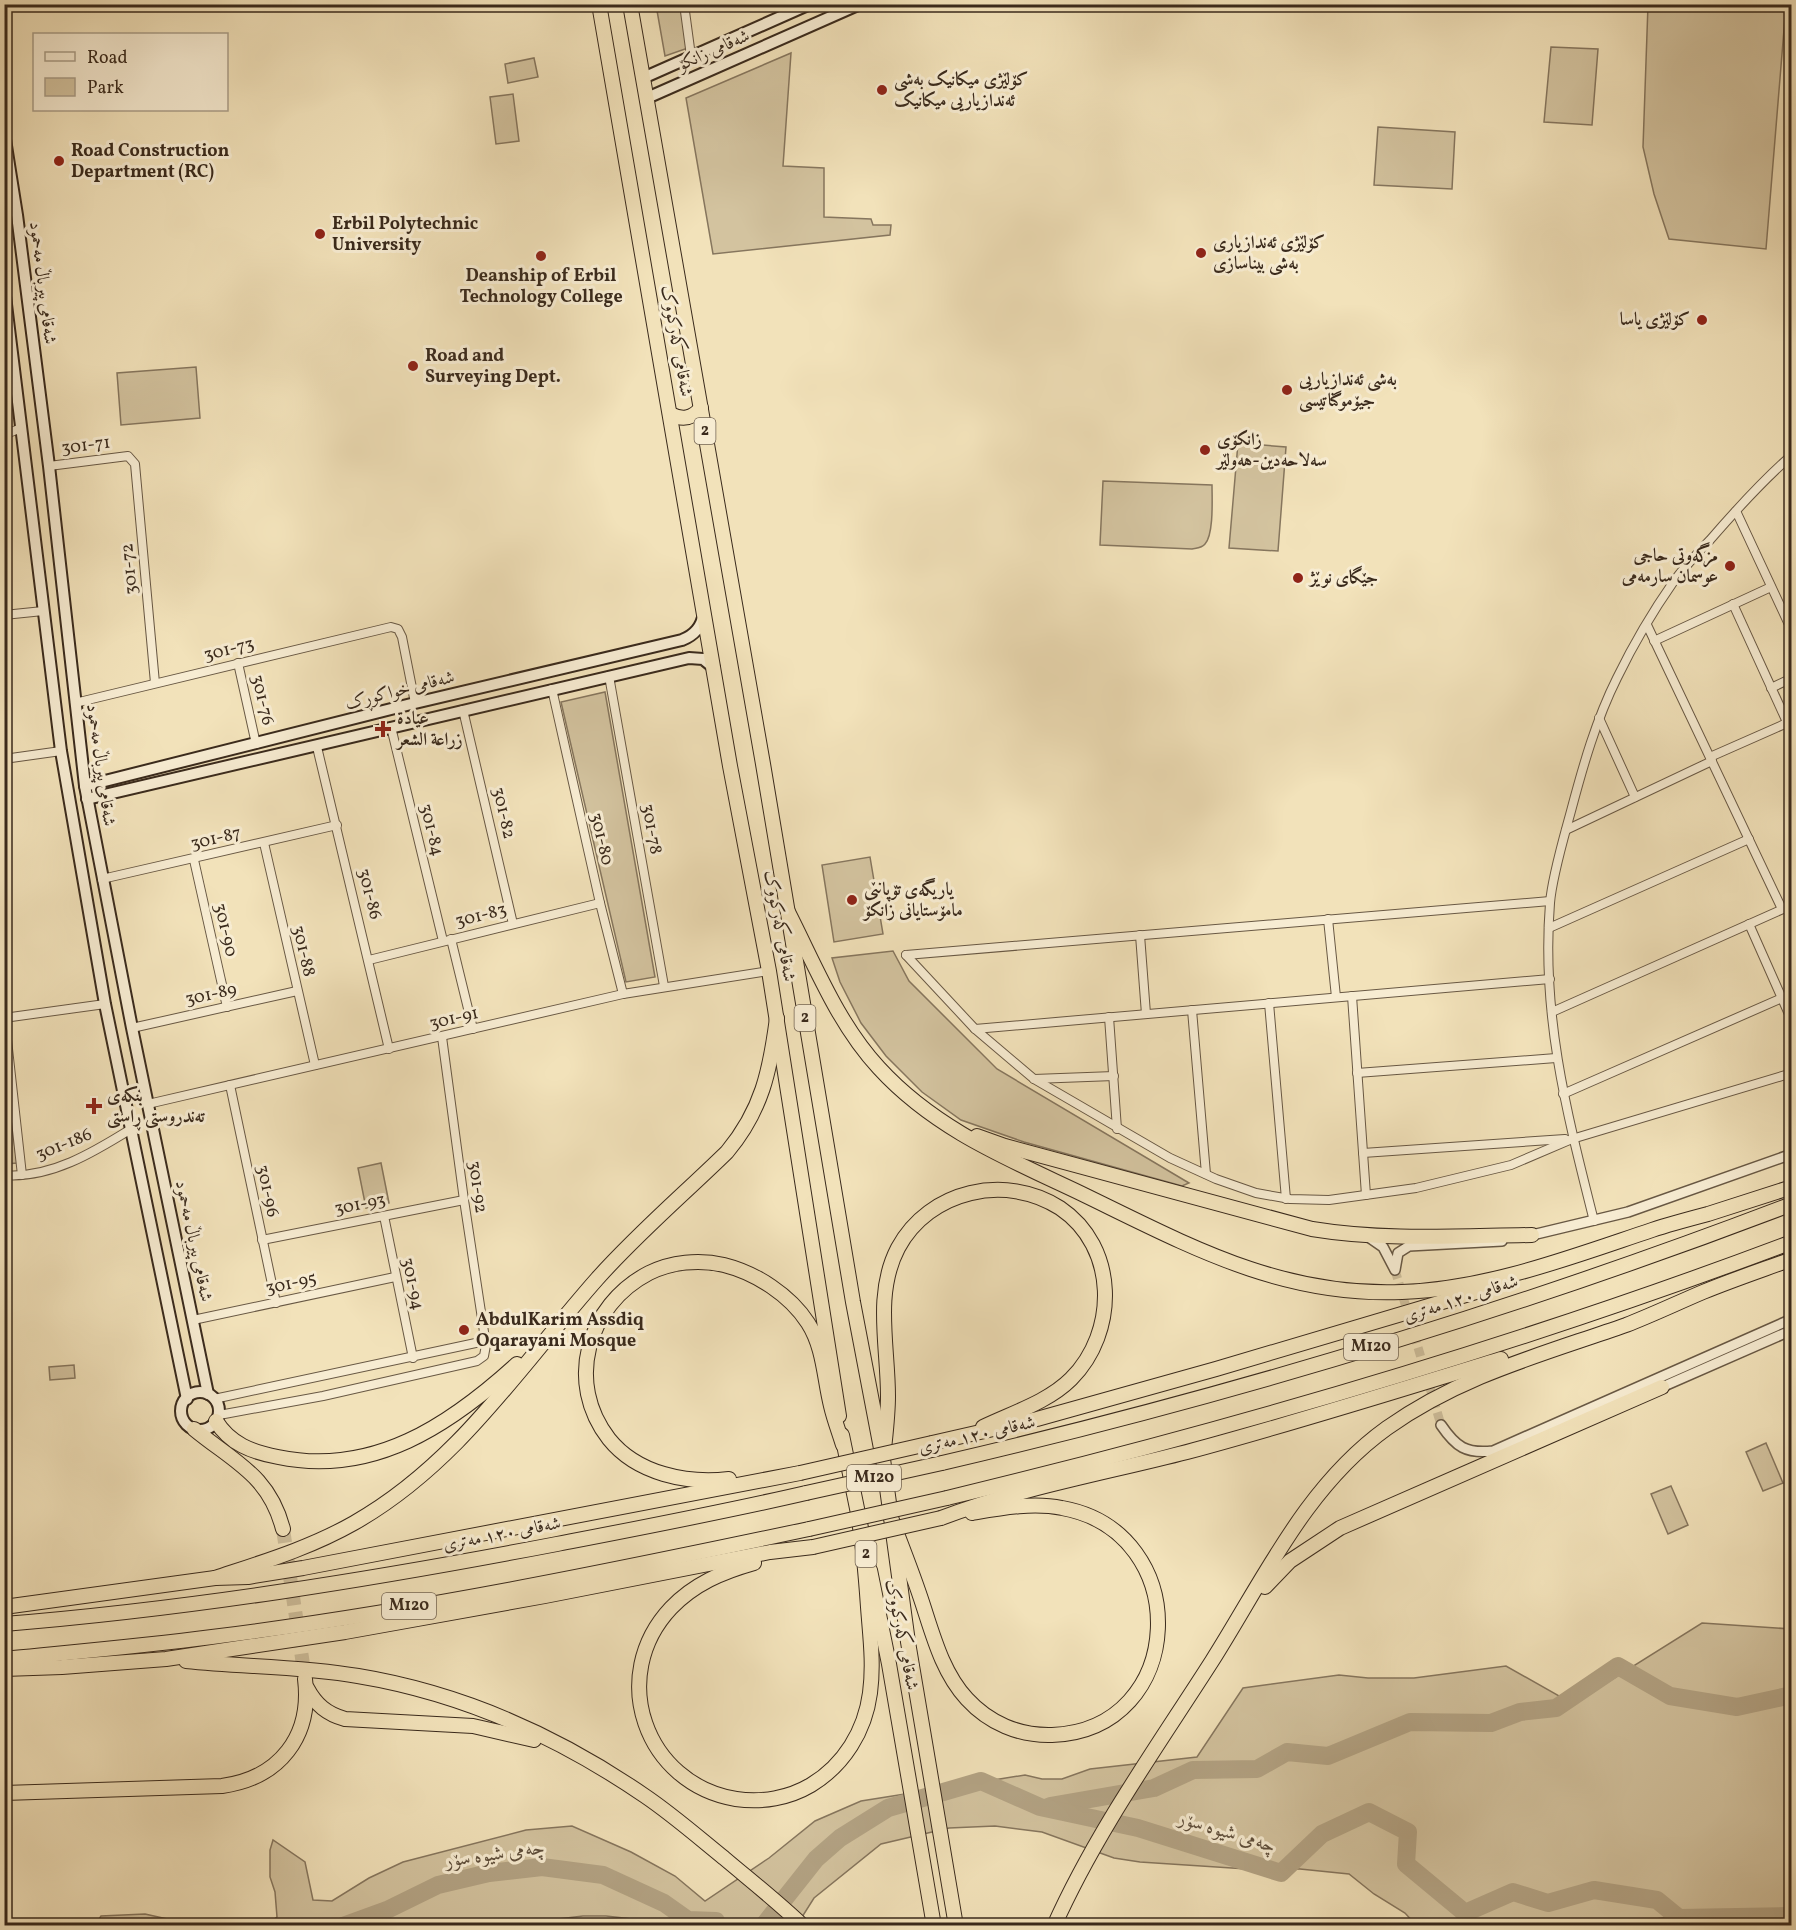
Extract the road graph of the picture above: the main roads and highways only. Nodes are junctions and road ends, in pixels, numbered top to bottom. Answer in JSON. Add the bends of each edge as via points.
{"nodes":[{"id":1,"x":599,"y":4,"type":"edge"},
{"id":2,"x":630,"y":4,"type":"edge"},
{"id":3,"x":810,"y":4,"type":"edge"},
{"id":4,"x":860,"y":4,"type":"edge"},
{"id":5,"x":797,"y":7,"type":"edge"},
{"id":6,"x":643,"y":78,"type":"junction"},
{"id":7,"x":647,"y":98,"type":"junction"},
{"id":8,"x":4,"y":133,"type":"edge"},
{"id":9,"x":5,"y":289,"type":"edge"},
{"id":10,"x":701,"y":408,"type":"junction"},
{"id":11,"x":670,"y":414,"type":"junction"},
{"id":12,"x":704,"y":607,"type":"junction"},
{"id":13,"x":714,"y":668,"type":"junction"},
{"id":14,"x":105,"y":782,"type":"junction"},
{"id":15,"x":85,"y":786,"type":"junction"},
{"id":16,"x":109,"y":794,"type":"junction"},
{"id":17,"x":87,"y":799,"type":"junction"},
{"id":18,"x":788,"y":912,"type":"junction"},
{"id":19,"x":777,"y":1018,"type":"junction"},
{"id":20,"x":936,"y":1118,"type":"junction"},
{"id":21,"x":1791,"y":1187,"type":"edge"},
{"id":22,"x":1791,"y":1204,"type":"edge"},
{"id":23,"x":1707,"y":1214,"type":"junction"},
{"id":24,"x":1532,"y":1235,"type":"road end"},
{"id":25,"x":1791,"y":1242,"type":"edge"},
{"id":26,"x":1791,"y":1259,"type":"edge"},
{"id":27,"x":1705,"y":1291,"type":"junction"},
{"id":28,"x":575,"y":1304,"type":"junction"},
{"id":29,"x":1662,"y":1387,"type":"road end"},
{"id":30,"x":211,"y":1397,"type":"junction"},
{"id":31,"x":187,"y":1399,"type":"junction"},
{"id":32,"x":218,"y":1418,"type":"junction"},
{"id":33,"x":194,"y":1429,"type":"junction"},
{"id":34,"x":971,"y":1433,"type":"junction"},
{"id":35,"x":843,"y":1445,"type":"junction"},
{"id":36,"x":883,"y":1459,"type":"junction"},
{"id":37,"x":800,"y":1473,"type":"junction"},
{"id":38,"x":890,"y":1515,"type":"junction"},
{"id":39,"x":941,"y":1518,"type":"junction"},
{"id":40,"x":859,"y":1521,"type":"junction"},
{"id":41,"x":283,"y":1529,"type":"tunnel mouth"},
{"id":42,"x":813,"y":1547,"type":"junction"},
{"id":43,"x":215,"y":1578,"type":"junction"},
{"id":44,"x":4,"y":1607,"type":"edge"},
{"id":45,"x":4,"y":1624,"type":"edge"},
{"id":46,"x":1234,"y":1626,"type":"junction"},
{"id":47,"x":4,"y":1659,"type":"edge"},
{"id":48,"x":166,"y":1659,"type":"junction"},
{"id":49,"x":4,"y":1669,"type":"edge"},
{"id":50,"x":572,"y":1752,"type":"junction"},
{"id":51,"x":4,"y":1794,"type":"edge"},
{"id":52,"x":803,"y":1926,"type":"edge"},
{"id":53,"x":934,"y":1926,"type":"edge"},
{"id":54,"x":956,"y":1926,"type":"edge"},
{"id":55,"x":1053,"y":1926,"type":"edge"}],
"edges":[{"from":1,"to":11,"type":"highway","name":"شەقامی کەرکووک","number":"2"},
{"from":2,"to":6,"type":"highway","name":"شەقامی کەرکووک","number":"2"},
{"from":3,"to":5,"type":"main road","name":"شەقامی زانکۆ"},
{"from":4,"to":7,"type":"main road","name":"شەقامی زانکۆ"},
{"from":5,"to":6,"type":"main road","name":"شەقامی زانکۆ"},
{"from":6,"to":7,"type":"highway","name":"شەقامی کەرکووک","number":"2"},
{"from":7,"to":10,"type":"highway","name":"شەقامی کەرکووک","number":"2"},
{"from":8,"to":15,"type":"main road","name":"شەقامی پیرباڵ مەحمود","via":[[49,466]]},
{"from":9,"to":31,"type":"main road","name":"شەقامی پیرباڵ مەحمود","via":[[61,752],[105,1004]]},
{"from":10,"to":11,"type":"highway","via":[[686,418]]},
{"from":10,"to":18,"type":"highway","name":"شەقامی کەرکووک","number":"2"},
{"from":11,"to":12,"type":"highway","name":"شەقامی کەرکووک","number":"2"},
{"from":12,"to":13,"type":"highway","name":"شەقامی کەرکووک","number":"2"},
{"from":12,"to":14,"type":"main road","name":"شەقامی خواکوڕک","via":[[699,628],[682,640]]},
{"from":13,"to":16,"type":"main road","name":"شەقامی خواکوڕک","via":[[696,657]]},
{"from":13,"to":19,"type":"highway","name":"شەقامی کەرکووک","number":"2"},
{"from":14,"to":15,"type":"main road","name":"شەقامی خواکوڕک"},
{"from":14,"to":16,"type":"main road","via":[[98,789]]},
{"from":15,"to":17,"type":"main road","name":"شەقامی پیرباڵ مەحمود"},
{"from":16,"to":17,"type":"main road","name":"شەقامی خواکوڕک"},
{"from":17,"to":30,"type":"main road","name":"شەقامی پیرباڵ مەحمود"},
{"from":18,"to":20,"type":"highway","via":[[836,1007],[862,1046],[884,1074]]},
{"from":18,"to":36,"type":"highway","name":"شەقامی کەرکووک","number":"2","via":[[849,1282]]},
{"from":19,"to":28,"type":"highway","via":[[764,1089],[741,1136]]},
{"from":19,"to":35,"type":"highway","name":"شەقامی کەرکووک","number":"2"},
{"from":20,"to":23,"type":"highway","via":[[970,1141],[1213,1256],[1274,1277],[1340,1289],[1402,1292],[1469,1285],[1537,1268]]},
{"from":20,"to":24,"type":"highway","via":[[1005,1146],[1312,1229],[1408,1238]]},
{"from":21,"to":23,"type":"highway"},
{"from":22,"to":45,"type":"highway","name":"شەقامی ١٢٠ مەتری","number":"M120","bridge":true,"via":[[1556,1288],[1374,1346],[1139,1413],[942,1463],[724,1512],[381,1576],[170,1607]]},
{"from":23,"to":34,"type":"highway","via":[[1615,1249],[1328,1336],[1048,1416]]},
{"from":25,"to":47,"type":"highway","number":"M120","bridge":true,"via":[[1536,1331],[1329,1396],[1158,1445],[947,1498],[580,1575],[330,1620]]},
{"from":26,"to":27,"type":"highway"},
{"from":27,"to":39,"type":"highway","via":[[1575,1336],[1315,1416],[982,1502]]},
{"from":27,"to":46,"type":"highway","via":[[1629,1324],[1481,1376],[1386,1429],[1341,1467],[1309,1506]]},
{"from":28,"to":32,"type":"highway","via":[[492,1387],[434,1428],[381,1452],[327,1462],[284,1459],[241,1446],[223,1431]]},
{"from":28,"to":43,"type":"highway","via":[[464,1437],[408,1488],[320,1540]]},
{"from":29,"to":46,"type":"highway","via":[[1340,1528],[1290,1561]]},
{"from":30,"to":31,"type":"main road","via":[[197,1393]]},
{"from":30,"to":32,"type":"main road","name":"شەقامی پیرباڵ مەحمود","via":[[219,1407]]},
{"from":31,"to":33,"type":"main road","name":"شەقامی پیرباڵ مەحمود","via":[[182,1408],[183,1419]]},
{"from":32,"to":33,"type":"main road","via":[[205,1429]]},
{"from":33,"to":41,"type":"highway","via":[[264,1486],[275,1503]]},
{"from":34,"to":36,"type":"highway","via":[[1048,1396],[1069,1381],[1090,1357],[1102,1328],[1106,1293],[1100,1260],[1084,1231],[1060,1209],[1031,1195],[1007,1190],[956,1196],[927,1214],[899,1247],[884,1298],[888,1395]]},
{"from":34,"to":37,"type":"highway","bridge":true},
{"from":35,"to":37,"type":"highway","via":[[816,1338],[795,1307],[767,1284],[735,1268],[686,1263],[654,1271],[615,1298],[590,1340],[587,1384],[594,1413],[618,1448],[645,1467],[680,1479]]},
{"from":35,"to":40,"type":"highway","name":"شەقامی کەرکووک","number":"2"},
{"from":36,"to":38,"type":"highway","name":"شەقامی کەرکووک","number":"2"},
{"from":37,"to":43,"type":"highway","via":[[303,1568]]},
{"from":38,"to":39,"type":"highway","via":[[946,1667],[960,1691],[982,1713],[1019,1732],[1058,1735],[1094,1725],[1129,1700],[1151,1664],[1159,1624],[1153,1584],[1140,1557],[1127,1542],[1090,1516],[1054,1506]]},
{"from":38,"to":54,"type":"highway","name":"شەقامی کەرکووک","number":"2"},
{"from":39,"to":42,"type":"highway","bridge":true},
{"from":40,"to":42,"type":"highway","via":[[866,1563],[872,1678],[866,1712],[854,1741],[829,1773],[794,1793],[744,1800],[717,1795],[683,1777],[663,1757],[649,1734],[639,1704],[644,1653],[655,1629],[671,1609],[703,1583],[741,1567]]},
{"from":40,"to":53,"type":"highway","name":"شەقامی کەرکووک","number":"2"},
{"from":42,"to":48,"type":"highway","via":[[345,1632]]},
{"from":43,"to":44,"type":"highway"},
{"from":46,"to":55,"type":"highway","via":[[1098,1840]]},
{"from":48,"to":49,"type":"highway"},
{"from":48,"to":50,"type":"highway","via":[[301,1669],[414,1688],[468,1704]]},
{"from":50,"to":51,"type":"highway","via":[[473,1726],[345,1719],[318,1706],[305,1682],[304,1719],[292,1745],[271,1768],[242,1782]]},
{"from":50,"to":52,"type":"highway","via":[[647,1797]]}]}
